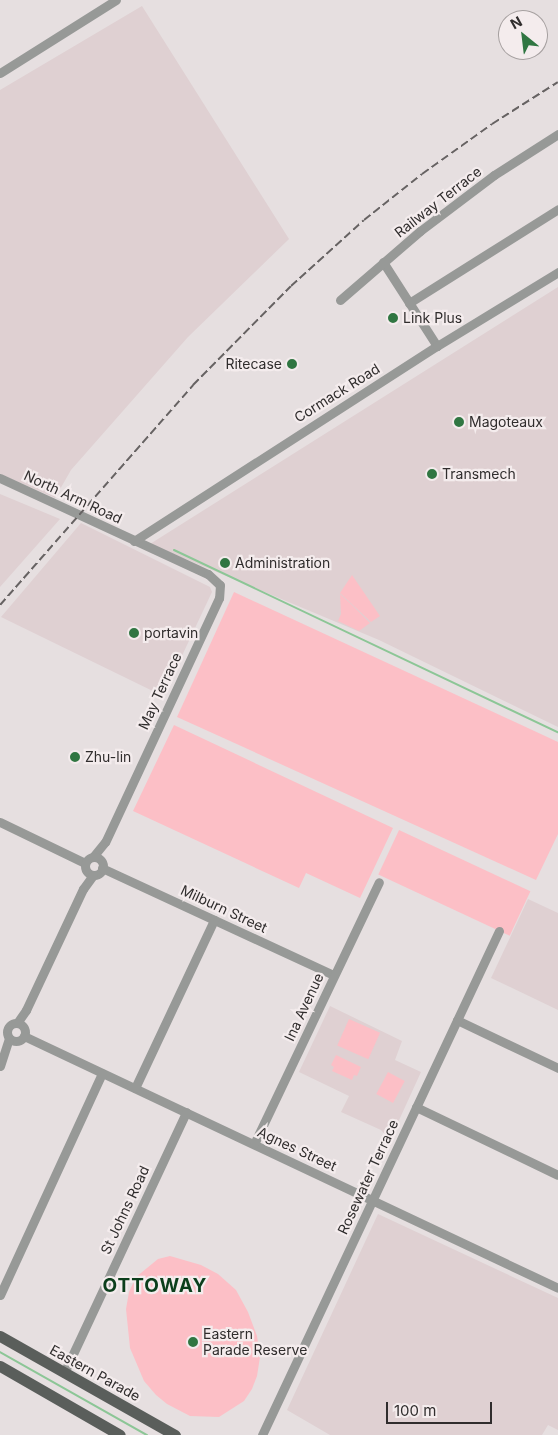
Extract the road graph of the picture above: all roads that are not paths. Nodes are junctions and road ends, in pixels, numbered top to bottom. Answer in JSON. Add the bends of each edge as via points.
{"nodes":[{"id":1,"x":116,"y":0,"type":"edge"},
{"id":2,"x":0,"y":73,"type":"edge"},
{"id":3,"x":558,"y":134,"type":"edge"},
{"id":4,"x":558,"y":209,"type":"edge"},
{"id":5,"x":383,"y":262,"type":"junction"},
{"id":6,"x":558,"y":272,"type":"edge"},
{"id":7,"x":340,"y":300,"type":"dead end"},
{"id":8,"x":409,"y":303,"type":"junction"},
{"id":9,"x":437,"y":346,"type":"junction"},
{"id":10,"x":0,"y":478,"type":"edge"},
{"id":11,"x":134,"y":541,"type":"junction"},
{"id":12,"x":0,"y":822,"type":"edge"},
{"id":13,"x":105,"y":842,"type":"junction"},
{"id":14,"x":93,"y":857,"type":"junction"},
{"id":15,"x":102,"y":865,"type":"junction"},
{"id":16,"x":88,"y":870,"type":"junction"},
{"id":17,"x":379,"y":882,"type":"dead end"},
{"id":18,"x":214,"y":920,"type":"junction"},
{"id":19,"x":499,"y":930,"type":"dead end"},
{"id":20,"x":334,"y":976,"type":"junction"},
{"id":21,"x":457,"y":1020,"type":"junction"},
{"id":22,"x":20,"y":1025,"type":"junction"},
{"id":23,"x":12,"y":1034,"type":"edge"},
{"id":24,"x":0,"y":1066,"type":"edge"},
{"id":25,"x":558,"y":1068,"type":"edge"},
{"id":26,"x":102,"y":1073,"type":"junction"},
{"id":27,"x":135,"y":1088,"type":"junction"},
{"id":28,"x":416,"y":1108,"type":"junction"},
{"id":29,"x":186,"y":1112,"type":"junction"},
{"id":30,"x":254,"y":1144,"type":"junction"},
{"id":31,"x":558,"y":1175,"type":"edge"},
{"id":32,"x":373,"y":1200,"type":"junction"},
{"id":33,"x":558,"y":1288,"type":"edge"},
{"id":34,"x":0,"y":1294,"type":"edge"},
{"id":35,"x":0,"y":1336,"type":"edge"},
{"id":36,"x":0,"y":1366,"type":"edge"},
{"id":37,"x":64,"y":1373,"type":"junction"},
{"id":38,"x":119,"y":1435,"type":"edge"},
{"id":39,"x":175,"y":1435,"type":"edge"},
{"id":40,"x":262,"y":1435,"type":"edge"}],
"edges":[{"from":1,"to":2,"type":"street"},
{"from":3,"to":5,"type":"street","name":"Railway Terrace","via":[[487,180]]},
{"from":4,"to":8,"type":"street"},
{"from":5,"to":7,"type":"street","name":"Railway Terrace"},
{"from":5,"to":8,"type":"street"},
{"from":6,"to":9,"type":"street","name":"Cormack Road"},
{"from":8,"to":9,"type":"street"},
{"from":9,"to":11,"type":"street","name":"Cormack Road"},
{"from":10,"to":11,"type":"street","name":"North Arm Road"},
{"from":11,"to":13,"type":"street","name":"May Terrace","via":[[214,578],[221,591]]},
{"from":12,"to":16,"type":"street"},
{"from":13,"to":14,"type":"street","name":"May Terrace"},
{"from":13,"to":15,"type":"street","name":"May Terrace"},
{"from":14,"to":15,"type":"street","name":"Milburn Street"},
{"from":14,"to":16,"type":"street","name":"May Terrace"},
{"from":15,"to":16,"type":"street","via":[[99,873]]},
{"from":15,"to":18,"type":"street","name":"Milburn Street"},
{"from":16,"to":22,"type":"street"},
{"from":17,"to":20,"type":"street","name":"Ina Avenue"},
{"from":18,"to":20,"type":"street","name":"Milburn Street"},
{"from":18,"to":27,"type":"street"},
{"from":19,"to":21,"type":"street","name":"Rosewater Terrace"},
{"from":20,"to":30,"type":"street","name":"Ina Avenue"},
{"from":21,"to":25,"type":"street"},
{"from":21,"to":28,"type":"street","name":"Rosewater Terrace"},
{"from":22,"to":23,"type":"street"},
{"from":22,"to":23,"type":"street"},
{"from":23,"to":24,"type":"street"},
{"from":23,"to":26,"type":"street","name":"Agnes Street"},
{"from":26,"to":27,"type":"street","name":"Agnes Street"},
{"from":26,"to":34,"type":"street"},
{"from":27,"to":29,"type":"street","name":"Agnes Street"},
{"from":28,"to":31,"type":"street"},
{"from":28,"to":32,"type":"street","name":"Rosewater Terrace"},
{"from":29,"to":30,"type":"street","name":"Agnes Street"},
{"from":29,"to":37,"type":"street","name":"St Johns Road"},
{"from":30,"to":32,"type":"street","name":"Agnes Street"},
{"from":32,"to":33,"type":"street","name":"Agnes Street"},
{"from":32,"to":40,"type":"street","name":"Rosewater Terrace"},
{"from":35,"to":37,"type":"main road","name":"Eastern Parade"},
{"from":36,"to":38,"type":"main road"},
{"from":37,"to":39,"type":"main road","name":"Eastern Parade"}]}
